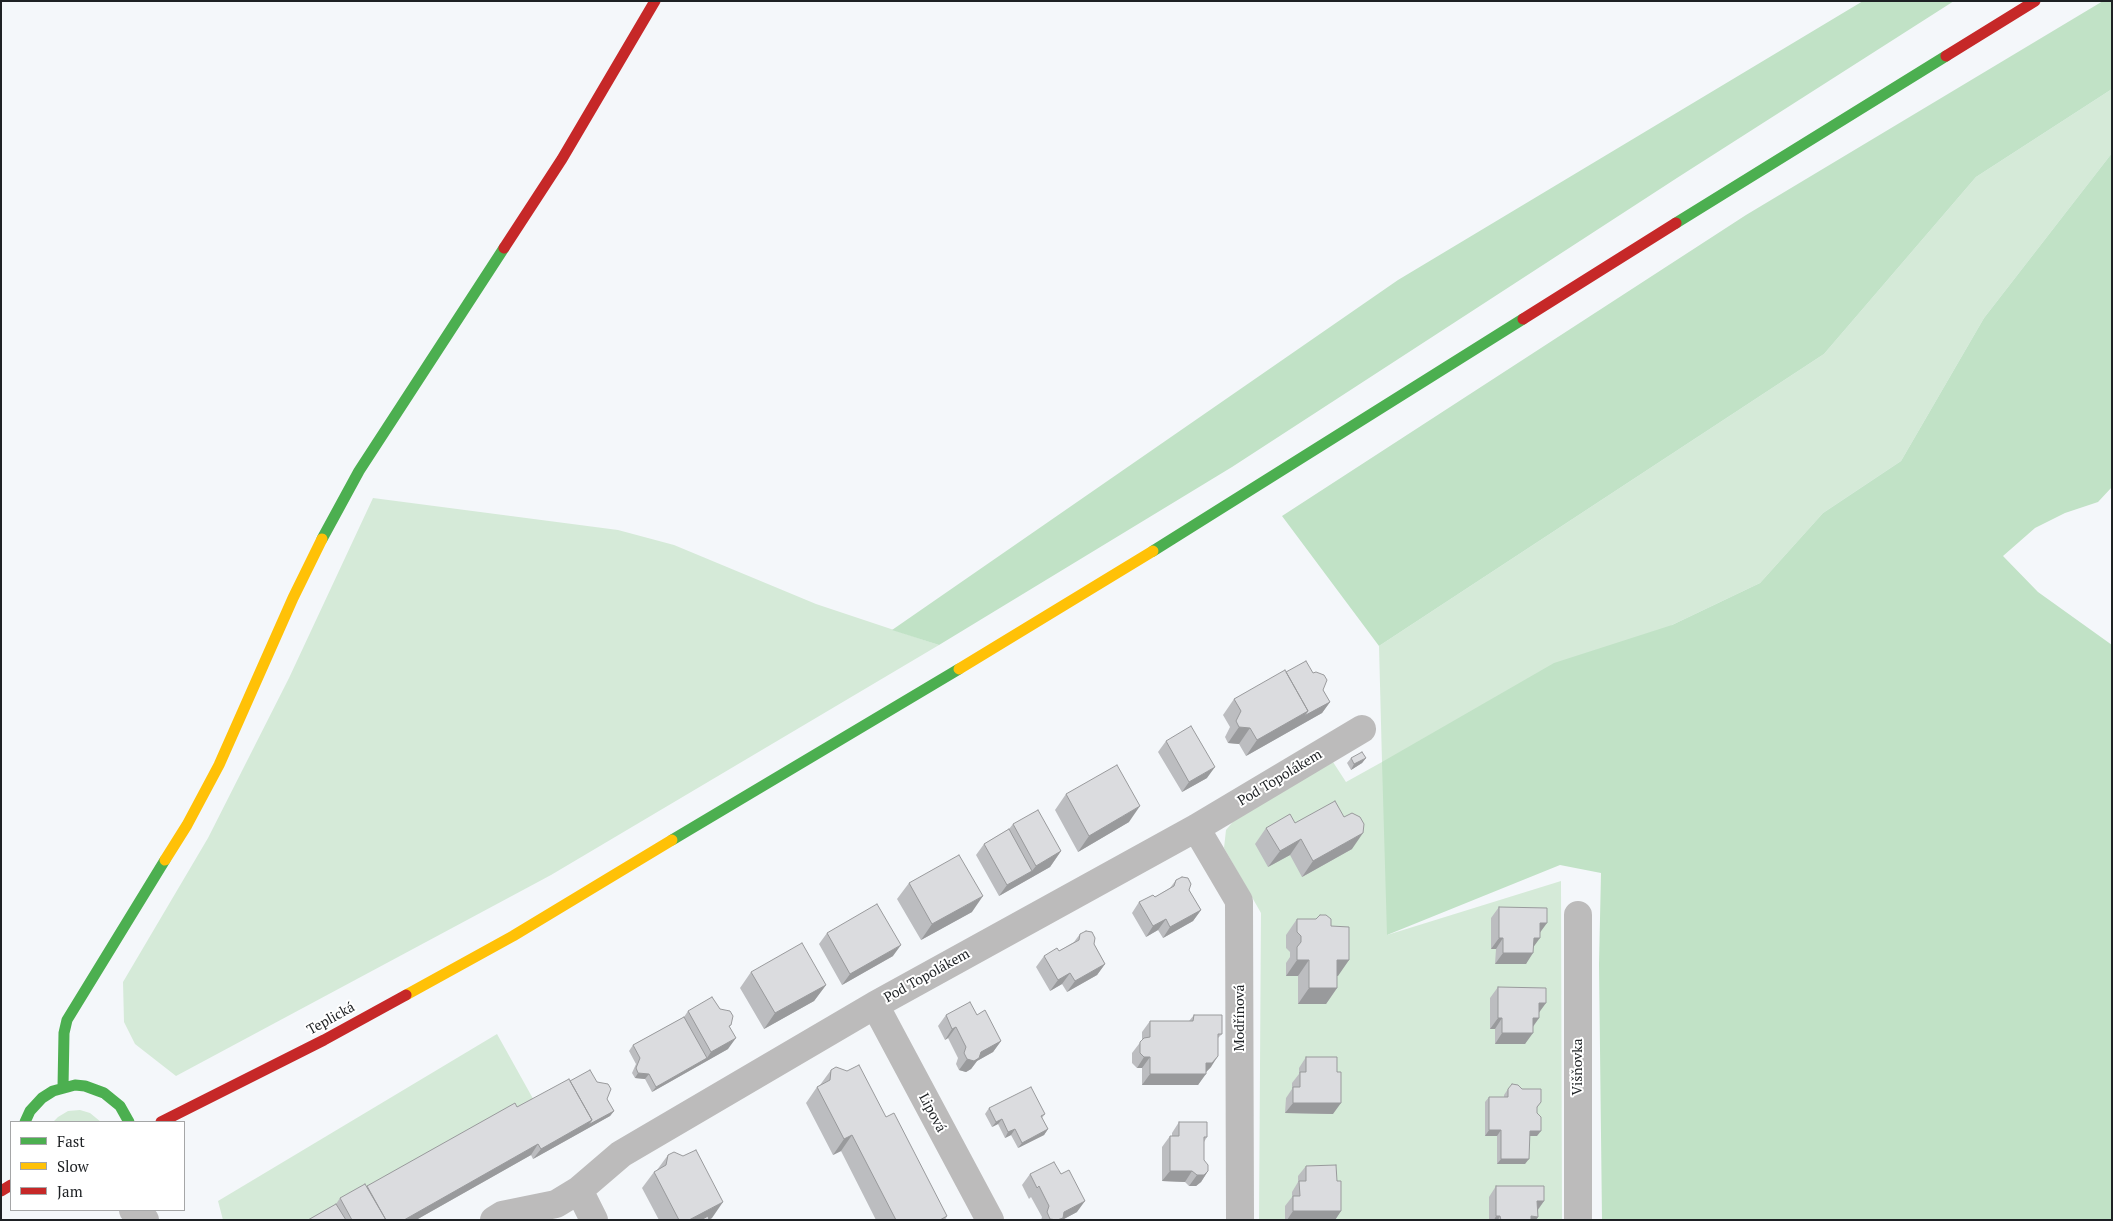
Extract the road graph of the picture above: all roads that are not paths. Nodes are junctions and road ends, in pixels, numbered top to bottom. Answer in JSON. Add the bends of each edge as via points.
{"nodes":[{"id":1,"x":655,"y":1,"type":"edge"},
{"id":2,"x":2035,"y":1,"type":"edge"},
{"id":3,"x":1362,"y":729,"type":"dead end"},
{"id":4,"x":1196,"y":828,"type":"junction"},
{"id":5,"x":1578,"y":915,"type":"dead end"},
{"id":6,"x":875,"y":1005,"type":"junction"},
{"id":7,"x":63,"y":1087,"type":"junction"},
{"id":8,"x":25,"y":1121,"type":"edge"},
{"id":9,"x":128,"y":1121,"type":"edge"},
{"id":10,"x":163,"y":1121,"type":"edge"},
{"id":11,"x":579,"y":1190,"type":"junction"},
{"id":12,"x":134,"y":1211,"type":"edge"},
{"id":13,"x":145,"y":1220,"type":"edge"},
{"id":14,"x":494,"y":1220,"type":"edge"},
{"id":15,"x":594,"y":1220,"type":"edge"},
{"id":16,"x":990,"y":1220,"type":"edge"},
{"id":17,"x":1240,"y":1220,"type":"edge"},
{"id":18,"x":1578,"y":1220,"type":"edge"}],
"edges":[{"from":1,"to":7,"type":"main road","via":[[562,159],[405,398],[326,531],[219,765],[187,825],[74,1006],[64,1034]]},
{"from":2,"to":10,"type":"main road","name":"Teplická","via":[[1133,564],[513,936],[324,1040]]},
{"from":3,"to":4,"type":"street","name":"Pod Topolákem"},
{"from":4,"to":6,"type":"street","name":"Pod Topolákem"},
{"from":4,"to":17,"type":"street","name":"Modřínová","via":[[1239,901]]},
{"from":5,"to":18,"type":"street","name":"Višňovka"},
{"from":6,"to":11,"type":"street","name":"Pod Topolákem","via":[[621,1154]]},
{"from":6,"to":16,"type":"street","name":"Lipová"},
{"from":7,"to":8,"type":"main road","via":[[42,1098]]},
{"from":7,"to":9,"type":"main road","via":[[84,1086],[104,1093],[120,1106]]},
{"from":11,"to":14,"type":"street","name":"Pod Topolákem","via":[[556,1204],[502,1215]]},
{"from":11,"to":15,"type":"street"},
{"from":12,"to":13,"type":"street"}]}
